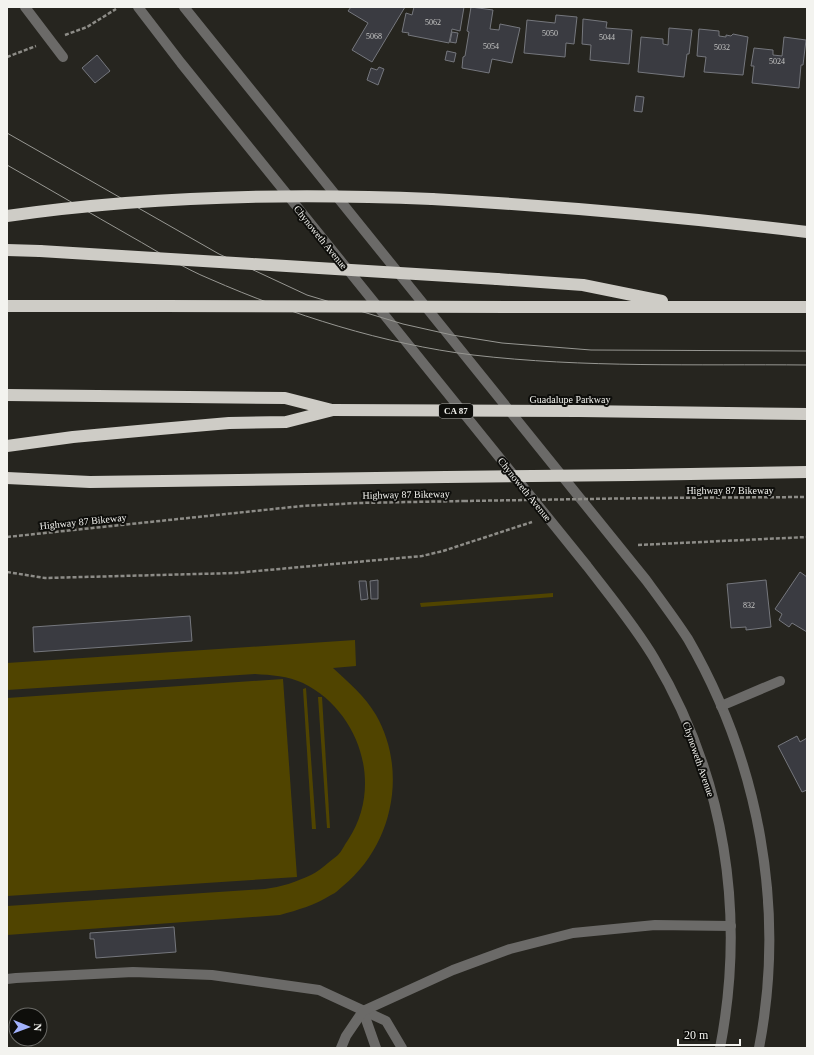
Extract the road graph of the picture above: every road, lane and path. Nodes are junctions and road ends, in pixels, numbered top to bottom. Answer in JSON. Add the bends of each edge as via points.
{"nodes":[{"id":1,"x":25,"y":7,"type":"edge"},
{"id":2,"x":138,"y":7,"type":"edge"},
{"id":3,"x":184,"y":7,"type":"edge"},
{"id":4,"x":116,"y":9,"type":"dead end"},
{"id":5,"x":87,"y":27,"type":"dead end"},
{"id":6,"x":63,"y":58,"type":"dead end"},
{"id":7,"x":7,"y":216,"type":"edge"},
{"id":8,"x":807,"y":232,"type":"edge"},
{"id":9,"x":7,"y":250,"type":"edge"},
{"id":10,"x":7,"y":306,"type":"edge"},
{"id":11,"x":687,"y":307,"type":"junction"},
{"id":12,"x":807,"y":308,"type":"edge"},
{"id":13,"x":7,"y":395,"type":"edge"},
{"id":14,"x":333,"y":410,"type":"junction"},
{"id":15,"x":807,"y":414,"type":"edge"},
{"id":16,"x":7,"y":446,"type":"edge"},
{"id":17,"x":807,"y":472,"type":"edge"},
{"id":18,"x":7,"y":478,"type":"edge"},
{"id":19,"x":807,"y":497,"type":"edge"},
{"id":20,"x":548,"y":517,"type":"junction"},
{"id":21,"x":7,"y":537,"type":"edge"},
{"id":22,"x":807,"y":537,"type":"edge"},
{"id":23,"x":618,"y":545,"type":"junction"},
{"id":24,"x":7,"y":572,"type":"edge"},
{"id":25,"x":780,"y":681,"type":"dead end"},
{"id":26,"x":721,"y":706,"type":"junction"},
{"id":27,"x":731,"y":926,"type":"junction"},
{"id":28,"x":7,"y":979,"type":"edge"},
{"id":29,"x":363,"y":1012,"type":"junction"},
{"id":30,"x":341,"y":1048,"type":"edge"},
{"id":31,"x":376,"y":1048,"type":"edge"},
{"id":32,"x":402,"y":1048,"type":"edge"},
{"id":33,"x":720,"y":1048,"type":"edge"},
{"id":34,"x":759,"y":1048,"type":"edge"}],
"edges":[{"from":1,"to":6,"type":"street"},
{"from":2,"to":20,"type":"street","name":"Chynoweth Avenue"},
{"from":3,"to":23,"type":"street"},
{"from":4,"to":5,"type":"path"},
{"from":7,"to":8,"type":"highway","bridge":true,"via":[[117,204],[334,196],[544,206]]},
{"from":9,"to":11,"type":"highway","bridge":true,"via":[[583,285]]},
{"from":10,"to":11,"type":"highway","bridge":true},
{"from":11,"to":12,"type":"highway"},
{"from":13,"to":14,"type":"highway","via":[[285,398]]},
{"from":14,"to":15,"type":"highway","name":"Guadalupe Parkway","number":"CA 87","bridge":true},
{"from":14,"to":16,"type":"highway","via":[[286,422],[160,428]]},
{"from":17,"to":18,"type":"highway","bridge":true,"via":[[90,482]]},
{"from":19,"to":21,"type":"path","name":"Highway 87 Bikeway","bridge":true,"via":[[358,503],[302,506]]},
{"from":20,"to":24,"type":"path","via":[[422,556],[235,573],[45,578]]},
{"from":20,"to":27,"type":"street","name":"Chynoweth Avenue","via":[[637,632],[654,658],[687,721],[705,770],[721,832],[728,870]]},
{"from":22,"to":23,"type":"path"},
{"from":23,"to":26,"type":"street","via":[[687,638]]},
{"from":25,"to":26,"type":"street"},
{"from":26,"to":34,"type":"street","via":[[748,782],[765,863],[769,907],[769,952],[767,997]]},
{"from":27,"to":29,"type":"street","via":[[655,926],[572,933],[510,950],[453,970]]},
{"from":27,"to":33,"type":"street","name":"Chynoweth Avenue","via":[[729,993]]},
{"from":28,"to":29,"type":"street","via":[[133,972],[212,975],[319,990]]},
{"from":29,"to":30,"type":"street"},
{"from":29,"to":31,"type":"street"},
{"from":29,"to":32,"type":"street","via":[[386,1021]]}]}
